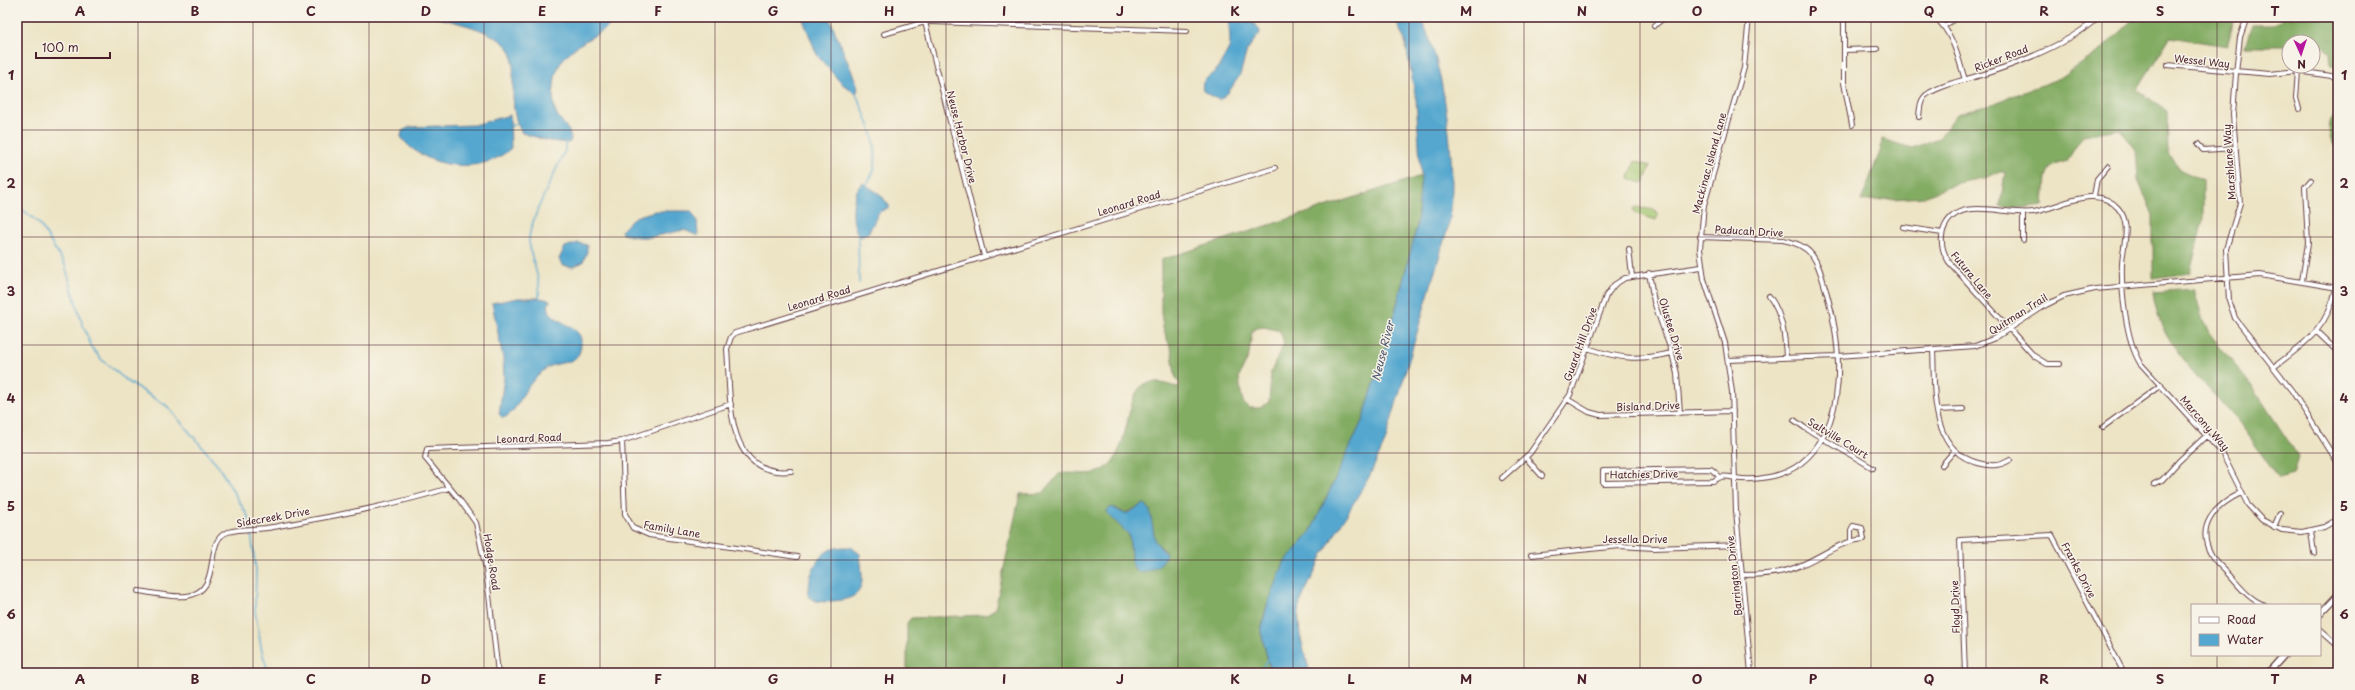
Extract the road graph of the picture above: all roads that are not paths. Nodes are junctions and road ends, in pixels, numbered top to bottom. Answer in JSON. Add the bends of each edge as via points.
{"nodes":[{"id":1,"x":1665,"y":17,"type":"edge"},
{"id":2,"x":1749,"y":17,"type":"edge"},
{"id":3,"x":1844,"y":17,"type":"edge"},
{"id":4,"x":1934,"y":17,"type":"edge"},
{"id":5,"x":1957,"y":17,"type":"edge"},
{"id":6,"x":2098,"y":17,"type":"edge"},
{"id":7,"x":2247,"y":17,"type":"edge"},
{"id":8,"x":925,"y":22,"type":"junction"},
{"id":9,"x":1654,"y":26,"type":"dead end"},
{"id":10,"x":1944,"y":26,"type":"junction"},
{"id":11,"x":1187,"y":31,"type":"dead end"},
{"id":12,"x":884,"y":34,"type":"dead end"},
{"id":13,"x":1877,"y":49,"type":"dead end"},
{"id":14,"x":1844,"y":50,"type":"junction"},
{"id":15,"x":2167,"y":65,"type":"dead end"},
{"id":16,"x":2236,"y":73,"type":"junction"},
{"id":17,"x":2281,"y":73,"type":"edge"},
{"id":18,"x":2298,"y":74,"type":"edge"},
{"id":19,"x":2318,"y":74,"type":"edge"},
{"id":20,"x":2338,"y":77,"type":"edge"},
{"id":21,"x":1965,"y":80,"type":"junction"},
{"id":22,"x":2299,"y":109,"type":"dead end"},
{"id":23,"x":1919,"y":117,"type":"dead end"},
{"id":24,"x":1852,"y":125,"type":"dead end"},
{"id":25,"x":2198,"y":144,"type":"dead end"},
{"id":26,"x":2236,"y":148,"type":"junction"},
{"id":27,"x":2108,"y":166,"type":"dead end"},
{"id":28,"x":1275,"y":168,"type":"dead end"},
{"id":29,"x":2311,"y":180,"type":"dead end"},
{"id":30,"x":2094,"y":196,"type":"junction"},
{"id":31,"x":2022,"y":213,"type":"junction"},
{"id":32,"x":1903,"y":227,"type":"dead end"},
{"id":33,"x":1942,"y":233,"type":"junction"},
{"id":34,"x":1700,"y":237,"type":"junction"},
{"id":35,"x":2022,"y":240,"type":"dead end"},
{"id":36,"x":1628,"y":249,"type":"dead end"},
{"id":37,"x":984,"y":256,"type":"junction"},
{"id":38,"x":1701,"y":267,"type":"junction"},
{"id":39,"x":1649,"y":273,"type":"junction"},
{"id":40,"x":1632,"y":276,"type":"junction"},
{"id":41,"x":2226,"y":278,"type":"junction"},
{"id":42,"x":2302,"y":282,"type":"junction"},
{"id":43,"x":2123,"y":286,"type":"junction"},
{"id":44,"x":2337,"y":288,"type":"edge"},
{"id":45,"x":1769,"y":296,"type":"dead end"},
{"id":46,"x":2009,"y":329,"type":"junction"},
{"id":47,"x":2317,"y":332,"type":"junction"},
{"id":48,"x":1587,"y":348,"type":"junction"},
{"id":49,"x":1934,"y":350,"type":"junction"},
{"id":50,"x":2338,"y":352,"type":"edge"},
{"id":51,"x":1672,"y":353,"type":"junction"},
{"id":52,"x":1838,"y":356,"type":"junction"},
{"id":53,"x":1786,"y":358,"type":"junction"},
{"id":54,"x":1728,"y":360,"type":"junction"},
{"id":55,"x":2060,"y":364,"type":"dead end"},
{"id":56,"x":2274,"y":367,"type":"junction"},
{"id":57,"x":2161,"y":385,"type":"junction"},
{"id":58,"x":1567,"y":399,"type":"junction"},
{"id":59,"x":731,"y":404,"type":"junction"},
{"id":60,"x":1963,"y":409,"type":"dead end"},
{"id":61,"x":1937,"y":410,"type":"junction"},
{"id":62,"x":1733,"y":411,"type":"junction"},
{"id":63,"x":1680,"y":413,"type":"junction"},
{"id":64,"x":1794,"y":420,"type":"dead end"},
{"id":65,"x":2103,"y":427,"type":"dead end"},
{"id":66,"x":2206,"y":436,"type":"junction"},
{"id":67,"x":1821,"y":438,"type":"junction"},
{"id":68,"x":622,"y":441,"type":"junction"},
{"id":69,"x":427,"y":449,"type":"joint"},
{"id":70,"x":1955,"y":450,"type":"junction"},
{"id":71,"x":1526,"y":458,"type":"junction"},
{"id":72,"x":2010,"y":460,"type":"dead end"},
{"id":73,"x":2338,"y":463,"type":"edge"},
{"id":74,"x":1942,"y":465,"type":"dead end"},
{"id":75,"x":1873,"y":468,"type":"dead end"},
{"id":76,"x":791,"y":471,"type":"dead end"},
{"id":77,"x":1542,"y":476,"type":"dead end"},
{"id":78,"x":1720,"y":477,"type":"junction"},
{"id":79,"x":1502,"y":478,"type":"dead end"},
{"id":80,"x":1734,"y":478,"type":"junction"},
{"id":81,"x":2154,"y":484,"type":"dead end"},
{"id":82,"x":449,"y":488,"type":"junction"},
{"id":83,"x":2241,"y":493,"type":"junction"},
{"id":84,"x":2280,"y":513,"type":"dead end"},
{"id":85,"x":2337,"y":522,"type":"edge"},
{"id":86,"x":2274,"y":527,"type":"junction"},
{"id":87,"x":2311,"y":531,"type":"junction"},
{"id":88,"x":1851,"y":540,"type":"junction"},
{"id":89,"x":1960,"y":541,"type":"joint"},
{"id":90,"x":1739,"y":544,"type":"junction"},
{"id":91,"x":2314,"y":554,"type":"dead end"},
{"id":92,"x":1531,"y":555,"type":"dead end"},
{"id":93,"x":797,"y":557,"type":"dead end"},
{"id":94,"x":1742,"y":576,"type":"junction"},
{"id":95,"x":138,"y":591,"type":"dead end"},
{"id":96,"x":2338,"y":595,"type":"edge"},
{"id":97,"x":2262,"y":604,"type":"edge"},
{"id":98,"x":2321,"y":613,"type":"edge"},
{"id":99,"x":2321,"y":631,"type":"edge"},
{"id":100,"x":2338,"y":646,"type":"edge"},
{"id":101,"x":2283,"y":656,"type":"edge"},
{"id":102,"x":498,"y":673,"type":"edge"},
{"id":103,"x":1751,"y":673,"type":"edge"},
{"id":104,"x":1965,"y":673,"type":"edge"},
{"id":105,"x":2124,"y":673,"type":"edge"},
{"id":106,"x":2268,"y":673,"type":"edge"}],
"edges":[{"from":1,"to":9,"type":"street"},
{"from":2,"to":34,"type":"street","name":"Mackinac Island Lane","via":[[1744,68],[1704,204]]},
{"from":3,"to":14,"type":"street"},
{"from":4,"to":10,"type":"street"},
{"from":5,"to":10,"type":"street"},
{"from":6,"to":21,"type":"street","name":"Ricker Road","via":[[2055,45]]},
{"from":7,"to":16,"type":"street","name":"Marshlane Way","via":[[2240,37]]},
{"from":8,"to":11,"type":"street"},
{"from":8,"to":12,"type":"street"},
{"from":8,"to":37,"type":"street","name":"Neuse Harbor Drive"},
{"from":10,"to":21,"type":"street","via":[[1952,40]]},
{"from":13,"to":14,"type":"street"},
{"from":14,"to":24,"type":"street","via":[[1844,82]]},
{"from":15,"to":16,"type":"street","name":"Wessel Way"},
{"from":16,"to":17,"type":"street","name":"Wessel Way"},
{"from":16,"to":26,"type":"street","name":"Marshlane Way","via":[[2233,115]]},
{"from":18,"to":22,"type":"street","via":[[2296,98]]},
{"from":19,"to":20,"type":"street","name":"Wessel Way"},
{"from":21,"to":23,"type":"street","name":"Ricker Road","via":[[1928,94],[1920,103]]},
{"from":25,"to":26,"type":"street","via":[[2203,150]]},
{"from":26,"to":41,"type":"street","name":"Marshlane Way","via":[[2240,203],[2226,249]]},
{"from":27,"to":30,"type":"street","via":[[2097,179]]},
{"from":28,"to":37,"type":"street","name":"Leonard Road"},
{"from":29,"to":42,"type":"street","via":[[2305,187],[2308,243]]},
{"from":30,"to":31,"type":"street"},
{"from":30,"to":43,"type":"street","via":[[2111,201],[2125,218]]},
{"from":31,"to":33,"type":"street","via":[[1969,209],[1955,215]]},
{"from":31,"to":35,"type":"street"},
{"from":32,"to":33,"type":"street"},
{"from":33,"to":46,"type":"street","name":"Futura Lane","via":[[1942,250],[1949,262]]},
{"from":34,"to":38,"type":"street","name":"Mackinac Island Lane"},
{"from":34,"to":52,"type":"street","name":"Paducah Drive","via":[[1783,240],[1806,248],[1818,265],[1835,322]]},
{"from":36,"to":40,"type":"street"},
{"from":37,"to":59,"type":"street","name":"Leonard Road","via":[[735,333],[727,349]]},
{"from":38,"to":39,"type":"street","name":"Guard Hill Drive"},
{"from":38,"to":54,"type":"street","name":"Mackinac Island Lane"},
{"from":39,"to":40,"type":"street","name":"Guard Hill Drive"},
{"from":39,"to":51,"type":"street","name":"Olustee Drive","via":[[1654,302]]},
{"from":40,"to":48,"type":"street","name":"Guard Hill Drive","via":[[1620,280],[1610,289]]},
{"from":41,"to":42,"type":"street","name":"Quitman Trail","via":[[2272,275]]},
{"from":41,"to":43,"type":"street","name":"Quitman Trail"},
{"from":41,"to":56,"type":"street","name":"Marshlane Way","via":[[2235,318]]},
{"from":42,"to":44,"type":"street","name":"Quitman Trail"},
{"from":43,"to":46,"type":"street","name":"Quitman Trail","via":[[2064,296]]},
{"from":43,"to":57,"type":"street","name":"Marcony Way","via":[[2128,335],[2134,353]]},
{"from":44,"to":47,"type":"street","via":[[2329,315]]},
{"from":45,"to":53,"type":"street","via":[[1777,308],[1783,326]]},
{"from":46,"to":49,"type":"street","name":"Quitman Trail","via":[[1976,346]]},
{"from":46,"to":55,"type":"street","name":"Futura Lane","via":[[2041,362]]},
{"from":47,"to":50,"type":"street"},
{"from":47,"to":56,"type":"street"},
{"from":48,"to":51,"type":"street","via":[[1625,359]]},
{"from":48,"to":58,"type":"street","name":"Guard Hill Drive"},
{"from":49,"to":52,"type":"street","name":"Quitman Trail"},
{"from":49,"to":61,"type":"street"},
{"from":51,"to":63,"type":"street","name":"Olustee Drive","via":[[1677,374]]},
{"from":52,"to":53,"type":"street","name":"Quitman Trail"},
{"from":52,"to":67,"type":"street","name":"Paducah Drive","via":[[1838,380],[1834,402],[1829,423]]},
{"from":53,"to":54,"type":"street","name":"Quitman Trail"},
{"from":54,"to":62,"type":"street","name":"Mackinac Island Lane"},
{"from":56,"to":73,"type":"street","name":"Marshlane Way"},
{"from":57,"to":65,"type":"street"},
{"from":57,"to":66,"type":"street","name":"Marcony Way"},
{"from":58,"to":63,"type":"street","name":"Bisland Drive","via":[[1589,412],[1600,415]]},
{"from":58,"to":71,"type":"street","name":"Guard Hill Drive"},
{"from":59,"to":68,"type":"street","name":"Leonard Road"},
{"from":59,"to":76,"type":"street","via":[[735,434],[749,459],[776,473]]},
{"from":60,"to":61,"type":"street"},
{"from":61,"to":70,"type":"street","via":[[1941,428]]},
{"from":62,"to":63,"type":"street","name":"Bisland Drive"},
{"from":62,"to":80,"type":"street","name":"Mackinac Island Lane"},
{"from":64,"to":67,"type":"street","name":"Saltville Court"},
{"from":66,"to":81,"type":"street","via":[[2162,480]]},
{"from":66,"to":83,"type":"street","name":"Marcony Way","via":[[2227,462]]},
{"from":67,"to":75,"type":"street","name":"Saltville Court"},
{"from":67,"to":80,"type":"street","name":"Paducah Drive","via":[[1807,457],[1787,471],[1764,478]]},
{"from":68,"to":69,"type":"street","name":"Leonard Road"},
{"from":68,"to":93,"type":"street","name":"Family Lane","via":[[625,514],[633,528],[649,535]]},
{"from":69,"to":82,"type":"street","name":"Hodge Road","via":[[425,458]]},
{"from":70,"to":72,"type":"street","via":[[1973,461],[1992,466]]},
{"from":70,"to":74,"type":"street"},
{"from":71,"to":77,"type":"street"},
{"from":71,"to":79,"type":"street","name":"Guard Hill Drive"},
{"from":78,"to":78,"type":"street","name":"Hatchies Drive","via":[[1710,469],[1603,471],[1603,483],[1713,481]]},
{"from":78,"to":80,"type":"street","name":"Hatchies Drive"},
{"from":80,"to":90,"type":"street","name":"Barrington Drive"},
{"from":82,"to":95,"type":"street","name":"Sidecreek Drive","via":[[405,502],[273,527],[227,532],[218,540],[209,577],[205,587],[198,593],[180,596]]},
{"from":82,"to":102,"type":"street","name":"Hodge Road","via":[[476,523],[481,540]]},
{"from":83,"to":86,"type":"street","name":"Marcony Way","via":[[2255,514]]},
{"from":83,"to":97,"type":"street","via":[[2226,500],[2212,513],[2208,525],[2208,545],[2213,558],[2248,596]]},
{"from":84,"to":86,"type":"street"},
{"from":85,"to":87,"type":"street","name":"Marcony Way"},
{"from":86,"to":87,"type":"street","name":"Marcony Way","via":[[2293,532]]},
{"from":87,"to":91,"type":"street"},
{"from":88,"to":88,"type":"street","via":[[1864,539],[1862,528],[1853,526],[1850,530]]},
{"from":88,"to":94,"type":"street","via":[[1790,570]]},
{"from":89,"to":104,"type":"street","name":"Floyd Drive"},
{"from":89,"to":105,"type":"street","name":"Franks Drive","via":[[2052,535]]},
{"from":90,"to":92,"type":"street","name":"Jessella Drive","via":[[1654,548],[1602,547]]},
{"from":90,"to":94,"type":"street","name":"Barrington Drive"},
{"from":94,"to":103,"type":"street","name":"Barrington Drive"},
{"from":96,"to":98,"type":"street"},
{"from":99,"to":100,"type":"street"},
{"from":101,"to":106,"type":"street"}]}
